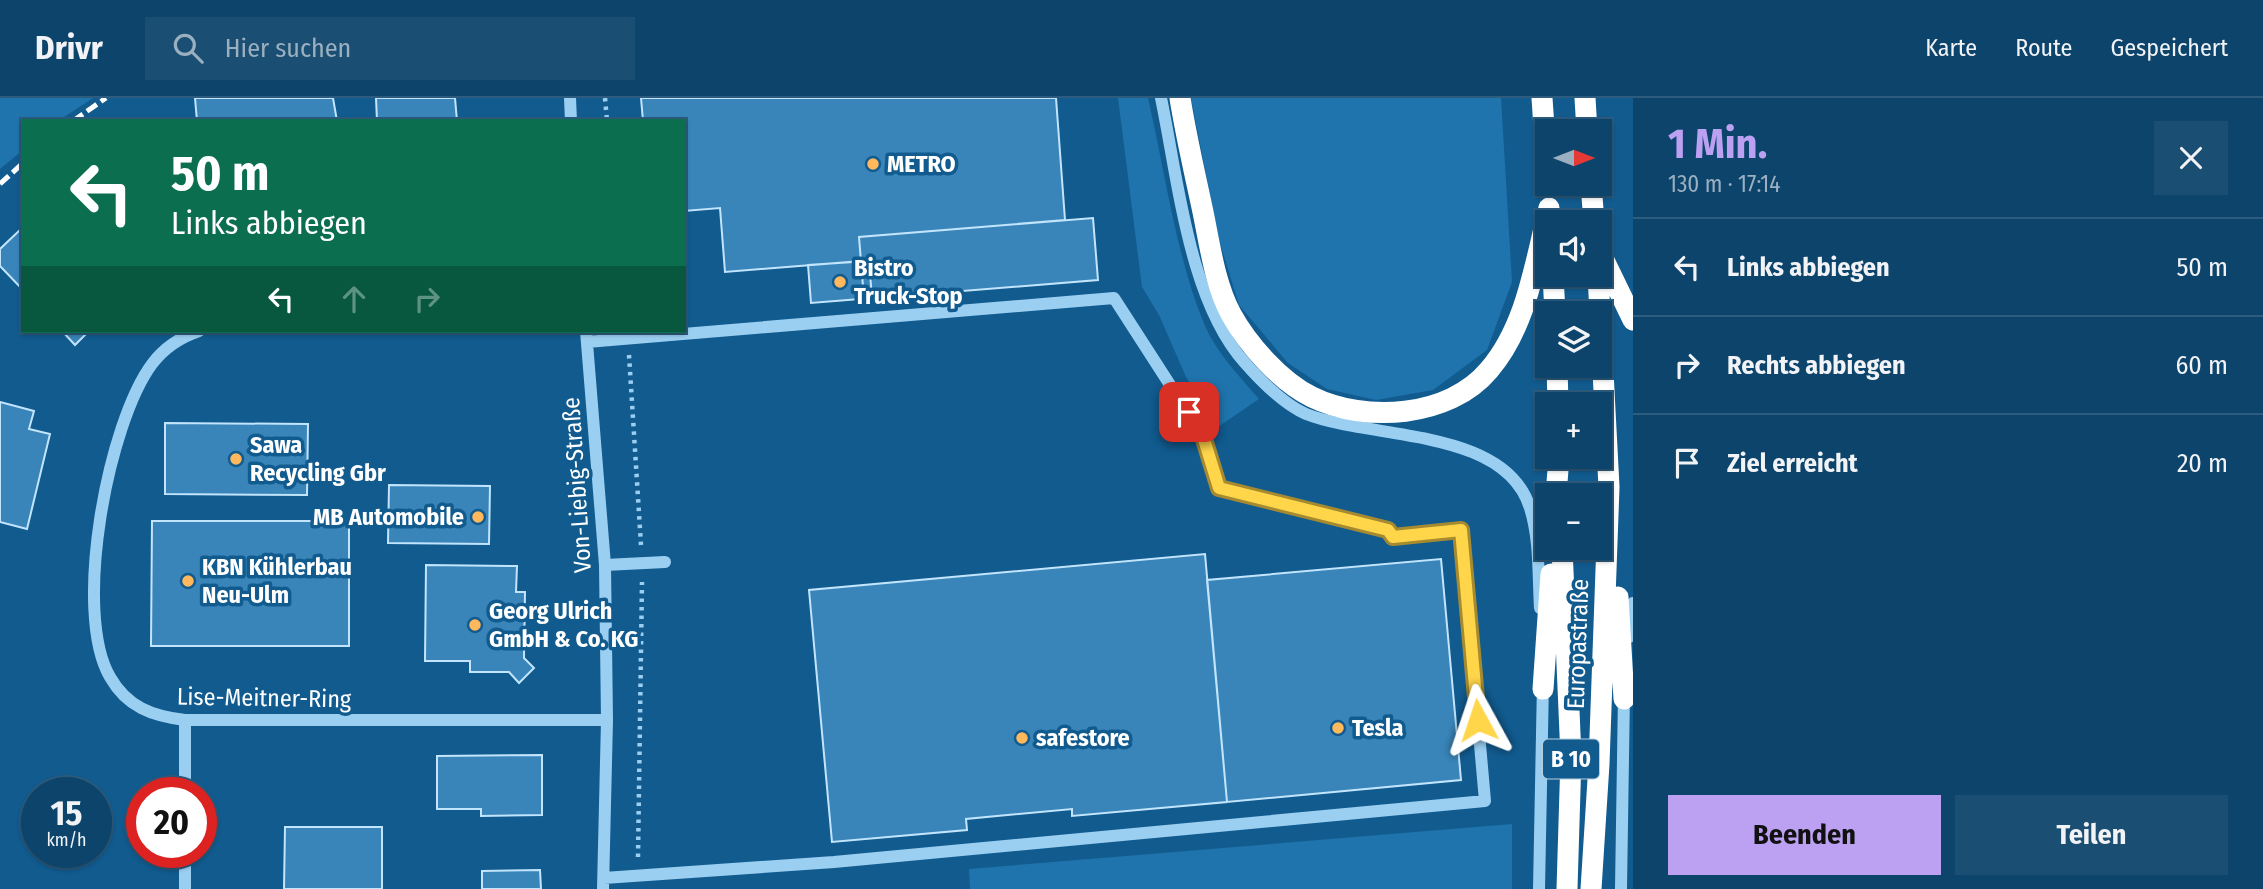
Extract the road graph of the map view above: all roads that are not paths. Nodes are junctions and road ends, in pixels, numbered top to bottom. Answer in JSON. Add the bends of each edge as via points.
{"nodes":[{"id":1,"x":570,"y":98,"type":"edge"},
{"id":2,"x":1161,"y":98,"type":"edge"},
{"id":3,"x":1180,"y":98,"type":"edge"},
{"id":4,"x":1542,"y":98,"type":"edge"},
{"id":5,"x":1584,"y":98,"type":"edge"},
{"id":6,"x":571,"y":119,"type":"edge"},
{"id":7,"x":1543,"y":119,"type":"edge"},
{"id":8,"x":1586,"y":119,"type":"edge"},
{"id":9,"x":1535,"y":266,"type":"edge"},
{"id":10,"x":1612,"y":277,"type":"edge"},
{"id":11,"x":1599,"y":287,"type":"edge"},
{"id":12,"x":1633,"y":320,"type":"edge"},
{"id":13,"x":686,"y":332,"type":"edge"},
{"id":14,"x":193,"y":333,"type":"edge"},
{"id":15,"x":675,"y":333,"type":"edge"},
{"id":16,"x":587,"y":337,"type":"edge"},
{"id":17,"x":1609,"y":483,"type":"edge"},
{"id":18,"x":1612,"y":529,"type":"edge"},
{"id":19,"x":1552,"y":560,"type":"edge"},
{"id":20,"x":1563,"y":560,"type":"edge"},
{"id":21,"x":1607,"y":560,"type":"edge"},
{"id":22,"x":665,"y":562,"type":"dead end"},
{"id":23,"x":605,"y":565,"type":"junction"},
{"id":24,"x":1633,"y":603,"type":"edge"},
{"id":25,"x":1543,"y":689,"type":"junction"},
{"id":26,"x":1624,"y":699,"type":"junction"},
{"id":27,"x":185,"y":720,"type":"junction"},
{"id":28,"x":607,"y":720,"type":"junction"},
{"id":29,"x":185,"y":777,"type":"edge"},
{"id":30,"x":185,"y":868,"type":"edge"},
{"id":31,"x":603,"y":883,"type":"edge"},
{"id":32,"x":185,"y":889,"type":"edge"},
{"id":33,"x":1539,"y":889,"type":"edge"},
{"id":34,"x":1567,"y":889,"type":"edge"},
{"id":35,"x":1591,"y":889,"type":"edge"},
{"id":36,"x":1621,"y":889,"type":"edge"}],
"edges":[{"from":1,"to":6,"type":"street"},
{"from":2,"to":25,"type":"street","name":"Europastraße","via":[[1197,269],[1215,322],[1244,363],[1302,412],[1339,425],[1463,447],[1490,458],[1515,480],[1530,506],[1537,537]]},
{"from":3,"to":9,"type":"highway","via":[[1214,264],[1231,314],[1258,351],[1311,397],[1374,414],[1419,411],[1454,397],[1488,372],[1509,341]]},
{"from":4,"to":7,"type":"highway"},
{"from":5,"to":8,"type":"highway"},
{"from":10,"to":12,"type":"highway"},
{"from":11,"to":17,"type":"highway","name":"Europastraße","number":"B 10"},
{"from":13,"to":31,"type":"street","via":[[1114,298],[1203,436],[1219,488],[1388,530],[1393,537],[1461,530],[1485,801],[848,861],[637,876]]},
{"from":14,"to":27,"type":"street","name":"Lise-Meitner-Ring","via":[[153,362],[125,422],[100,518],[94,603],[110,677],[141,711]]},
{"from":15,"to":16,"type":"street","via":[[628,339]]},
{"from":16,"to":23,"type":"street","name":"Von-Liebig-Straße"},
{"from":18,"to":26,"type":"highway","number":"B 10"},
{"from":19,"to":25,"type":"highway"},
{"from":20,"to":34,"type":"highway","name":"Europastraße","number":"B 10","via":[[1571,757]]},
{"from":21,"to":35,"type":"highway","name":"Europastraße","number":"B 10"},
{"from":22,"to":23,"type":"street"},
{"from":23,"to":28,"type":"street","name":"Von-Liebig-Straße"},
{"from":24,"to":26,"type":"street","name":"Europastraße"},
{"from":25,"to":33,"type":"street","name":"Europastraße"},
{"from":26,"to":36,"type":"street","name":"Europastraße","number":"B 10"},
{"from":27,"to":28,"type":"street","name":"Lise-Meitner-Ring"},
{"from":27,"to":29,"type":"street"},
{"from":28,"to":31,"type":"street","name":"Von-Liebig-Straße"},
{"from":30,"to":32,"type":"street"}]}
